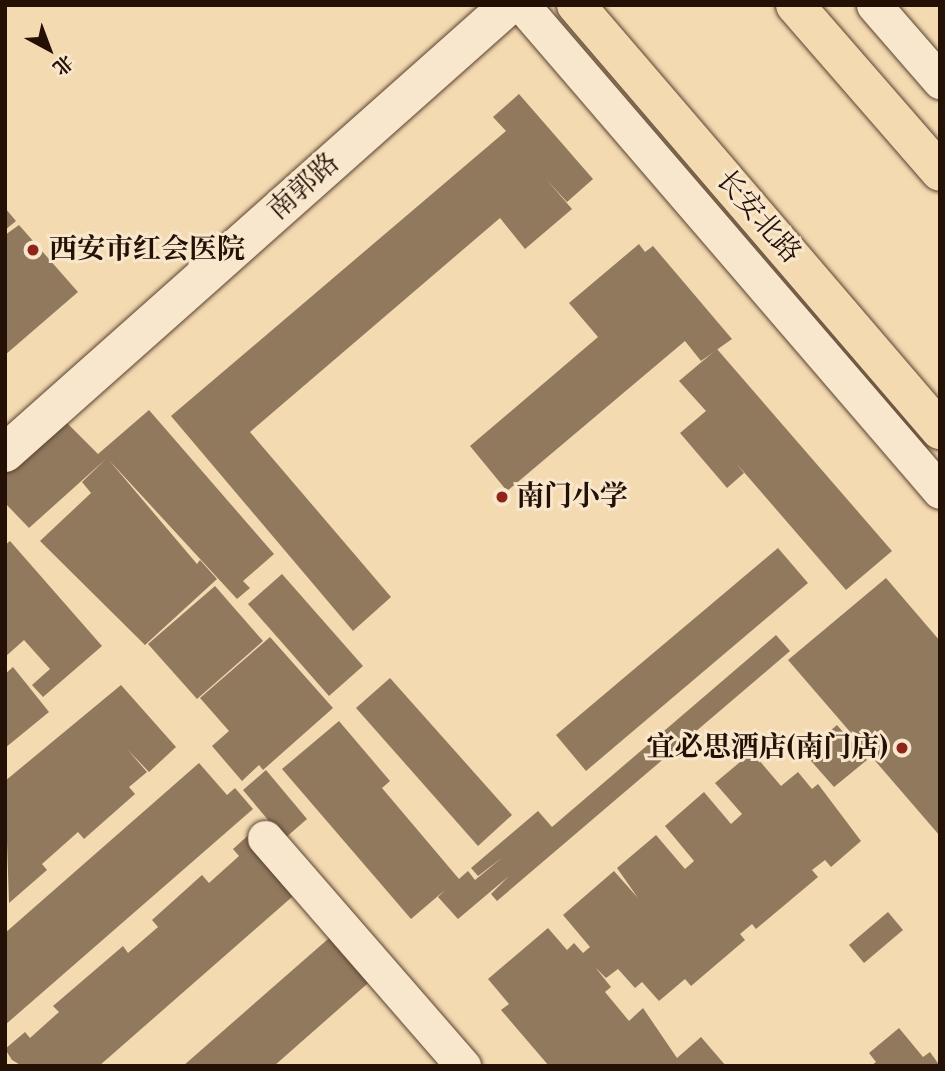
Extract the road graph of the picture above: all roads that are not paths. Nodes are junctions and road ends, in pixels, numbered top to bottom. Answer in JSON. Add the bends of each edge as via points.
{"nodes":[{"id":1,"x":509,"y":5,"type":"edge"},
{"id":2,"x":522,"y":5,"type":"edge"},
{"id":3,"x":576,"y":5,"type":"edge"},
{"id":4,"x":796,"y":5,"type":"edge"},
{"id":5,"x":874,"y":5,"type":"edge"},
{"id":6,"x":940,"y":81,"type":"edge"},
{"id":7,"x":940,"y":172,"type":"edge"},
{"id":8,"x":940,"y":430,"type":"edge"},
{"id":9,"x":5,"y":453,"type":"edge"},
{"id":10,"x":940,"y":491,"type":"edge"},
{"id":11,"x":265,"y":838,"type":"dead end"},
{"id":12,"x":463,"y":1066,"type":"edge"}],
"edges":[{"from":1,"to":9,"type":"street","name":"南郭路"},
{"from":2,"to":10,"type":"street"},
{"from":3,"to":8,"type":"main road","name":"长安北路"},
{"from":4,"to":7,"type":"main road"},
{"from":5,"to":6,"type":"street"},
{"from":11,"to":12,"type":"street"}]}
